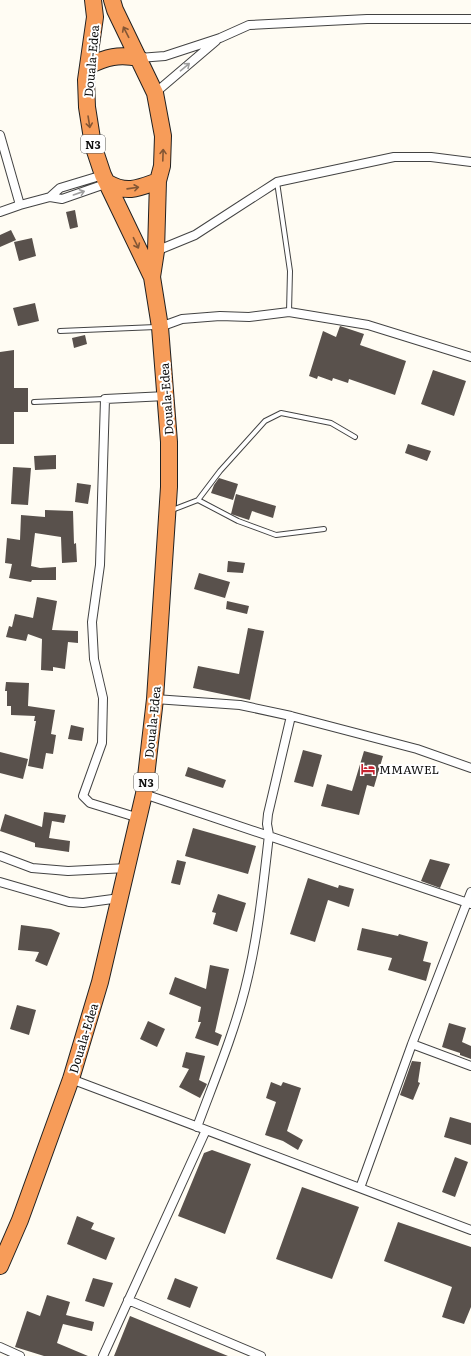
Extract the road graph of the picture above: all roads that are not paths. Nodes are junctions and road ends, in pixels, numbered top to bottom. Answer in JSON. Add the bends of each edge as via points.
{"nodes":[{"id":1,"x":93,"y":0,"type":"edge"},
{"id":2,"x":112,"y":0,"type":"edge"},
{"id":3,"x":471,"y":19,"type":"edge"},
{"id":4,"x":220,"y":38,"type":"junction"},
{"id":5,"x":139,"y":58,"type":"junction"},
{"id":6,"x":88,"y":66,"type":"junction"},
{"id":7,"x":155,"y":93,"type":"junction"},
{"id":8,"x":0,"y":137,"type":"edge"},
{"id":9,"x":471,"y":162,"type":"edge"},
{"id":10,"x":105,"y":179,"type":"junction"},
{"id":11,"x":158,"y":181,"type":"junction"},
{"id":12,"x":277,"y":182,"type":"junction"},
{"id":13,"x":20,"y":205,"type":"junction"},
{"id":14,"x":0,"y":212,"type":"edge"},
{"id":15,"x":156,"y":251,"type":"junction"},
{"id":16,"x":152,"y":277,"type":"junction"},
{"id":17,"x":289,"y":312,"type":"junction"},
{"id":18,"x":160,"y":326,"type":"junction"},
{"id":19,"x":60,"y":331,"type":"dead end"},
{"id":20,"x":471,"y":357,"type":"edge"},
{"id":21,"x":166,"y":396,"type":"junction"},
{"id":22,"x":105,"y":398,"type":"junction"},
{"id":23,"x":34,"y":402,"type":"dead end"},
{"id":24,"x":355,"y":437,"type":"dead end"},
{"id":25,"x":198,"y":500,"type":"junction"},
{"id":26,"x":168,"y":511,"type":"junction"},
{"id":27,"x":324,"y":529,"type":"dead end"},
{"id":28,"x":155,"y":699,"type":"junction"},
{"id":29,"x":291,"y":716,"type":"junction"},
{"id":30,"x":471,"y":768,"type":"edge"},
{"id":31,"x":144,"y":794,"type":"junction"},
{"id":32,"x":138,"y":818,"type":"junction"},
{"id":33,"x":269,"y":835,"type":"junction"},
{"id":34,"x":0,"y":856,"type":"edge"},
{"id":35,"x":127,"y":868,"type":"junction"},
{"id":36,"x":0,"y":882,"type":"edge"},
{"id":37,"x":471,"y":892,"type":"edge"},
{"id":38,"x":120,"y":898,"type":"junction"},
{"id":39,"x":469,"y":904,"type":"edge"},
{"id":40,"x":412,"y":1044,"type":"junction"},
{"id":41,"x":471,"y":1066,"type":"edge"},
{"id":42,"x":71,"y":1079,"type":"junction"},
{"id":43,"x":197,"y":1127,"type":"junction"},
{"id":44,"x":206,"y":1130,"type":"junction"},
{"id":45,"x":360,"y":1188,"type":"junction"},
{"id":46,"x":471,"y":1230,"type":"edge"},
{"id":47,"x":0,"y":1266,"type":"edge"},
{"id":48,"x":128,"y":1300,"type":"junction"},
{"id":49,"x":0,"y":1347,"type":"edge"},
{"id":50,"x":20,"y":1356,"type":"edge"},
{"id":51,"x":103,"y":1356,"type":"edge"},
{"id":52,"x":261,"y":1356,"type":"edge"}],
"edges":[{"from":1,"to":6,"type":"highway","name":"Douala-Edea","number":"N3","via":[[95,17]]},
{"from":5,"to":2,"type":"highway","name":"Douala-Edea","number":"N3","one_way":true},
{"from":3,"to":4,"type":"street","via":[[367,19],[249,25]]},
{"from":4,"to":5,"type":"street","via":[[165,56]]},
{"from":7,"to":4,"type":"street","one_way":true},
{"from":5,"to":6,"type":"highway","via":[[113,56]]},
{"from":5,"to":7,"type":"highway","name":"Douala-Edea","number":"N3"},
{"from":6,"to":10,"type":"highway","name":"Douala-Edea","number":"N3","one_way":true,"via":[[87,107],[93,145]]},
{"from":11,"to":7,"type":"highway","name":"Douala-Edea","number":"N3","one_way":true,"via":[[162,166],[163,136]]},
{"from":8,"to":13,"type":"street"},
{"from":9,"to":12,"type":"street","via":[[430,157],[394,157]]},
{"from":10,"to":11,"type":"highway","one_way":true,"via":[[116,188],[126,189],[136,189]]},
{"from":10,"to":13,"type":"street","via":[[62,199],[50,197]]},
{"from":10,"to":16,"type":"highway","name":"Douala-Edea","number":"N3","one_way":true},
{"from":11,"to":15,"type":"highway","name":"Douala-Edea","number":"N3"},
{"from":12,"to":15,"type":"street","via":[[195,235]]},
{"from":12,"to":17,"type":"lane","via":[[290,271]]},
{"from":13,"to":14,"type":"street"},
{"from":15,"to":16,"type":"highway","name":"Douala-Edea","number":"N3"},
{"from":16,"to":18,"type":"highway","name":"Douala-Edea","number":"N3"},
{"from":17,"to":18,"type":"street","via":[[249,317],[182,319]]},
{"from":17,"to":20,"type":"street","via":[[368,326]]},
{"from":18,"to":19,"type":"lane"},
{"from":18,"to":21,"type":"highway","name":"Douala-Edea","number":"N3"},
{"from":21,"to":22,"type":"street"},
{"from":21,"to":26,"type":"highway","name":"Douala-Edea","number":"N3","via":[[169,442]]},
{"from":22,"to":23,"type":"lane"},
{"from":22,"to":32,"type":"street","via":[[100,565],[92,622],[94,659],[103,698],[102,743],[83,796],[90,803]]},
{"from":24,"to":25,"type":"lane","via":[[331,423],[281,413],[265,421]]},
{"from":25,"to":26,"type":"lane"},
{"from":25,"to":27,"type":"lane","via":[[238,521],[276,535]]},
{"from":26,"to":28,"type":"highway","name":"Douala-Edea","number":"N3"},
{"from":28,"to":29,"type":"street","via":[[240,705]]},
{"from":28,"to":31,"type":"highway","name":"Douala-Edea","number":"N3"},
{"from":29,"to":30,"type":"street","via":[[417,749]]},
{"from":29,"to":33,"type":"street","via":[[268,814]]},
{"from":31,"to":32,"type":"highway","name":"Douala-Edea","number":"N3"},
{"from":31,"to":33,"type":"street"},
{"from":32,"to":35,"type":"highway","name":"Douala-Edea","number":"N3"},
{"from":33,"to":39,"type":"street"},
{"from":33,"to":43,"type":"street","via":[[261,906],[245,989]]},
{"from":34,"to":35,"type":"street","via":[[32,868],[68,871]]},
{"from":35,"to":38,"type":"highway","name":"Douala-Edea","number":"N3"},
{"from":36,"to":38,"type":"street","via":[[69,902]]},
{"from":37,"to":39,"type":"street"},
{"from":38,"to":42,"type":"highway","name":"Douala-Edea","number":"N3","via":[[100,982]]},
{"from":39,"to":40,"type":"street"},
{"from":40,"to":41,"type":"street"},
{"from":40,"to":45,"type":"street"},
{"from":42,"to":43,"type":"street"},
{"from":42,"to":47,"type":"highway","name":"Douala-Edea","number":"N3","via":[[20,1220]]},
{"from":43,"to":44,"type":"street"},
{"from":44,"to":45,"type":"street"},
{"from":44,"to":48,"type":"street"},
{"from":45,"to":46,"type":"street"},
{"from":48,"to":51,"type":"street"},
{"from":48,"to":52,"type":"street"},
{"from":49,"to":50,"type":"street"}]}
